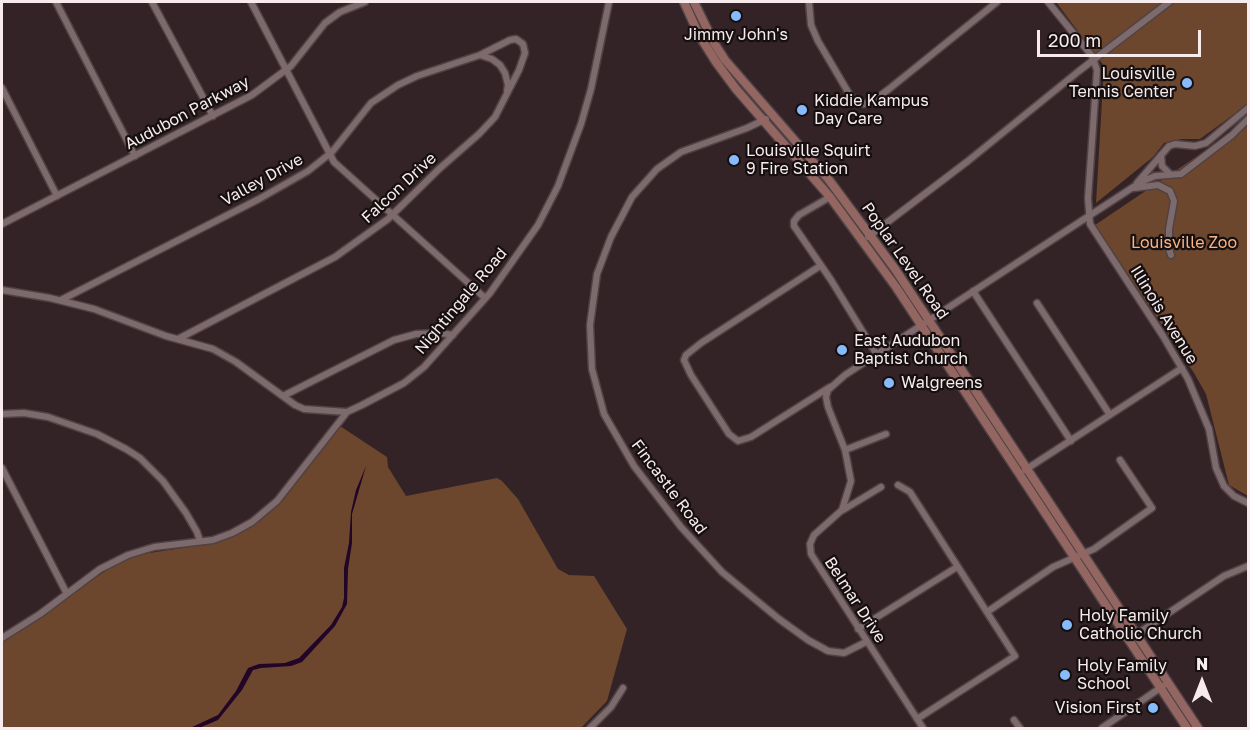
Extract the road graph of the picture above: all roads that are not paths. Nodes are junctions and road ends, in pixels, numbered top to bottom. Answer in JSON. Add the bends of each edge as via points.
{"nodes":[{"id":1,"x":56,"y":2,"type":"edge"},
{"id":2,"x":152,"y":2,"type":"edge"},
{"id":3,"x":251,"y":2,"type":"edge"},
{"id":4,"x":342,"y":2,"type":"edge"},
{"id":5,"x":365,"y":2,"type":"edge"},
{"id":6,"x":609,"y":2,"type":"edge"},
{"id":7,"x":684,"y":2,"type":"edge"},
{"id":8,"x":694,"y":2,"type":"edge"},
{"id":9,"x":809,"y":2,"type":"edge"},
{"id":10,"x":997,"y":2,"type":"edge"},
{"id":11,"x":1048,"y":2,"type":"edge"},
{"id":12,"x":1169,"y":2,"type":"edge"},
{"id":13,"x":345,"y":8,"type":"junction"},
{"id":14,"x":523,"y":44,"type":"joint"},
{"id":15,"x":480,"y":55,"type":"junction"},
{"id":16,"x":1094,"y":60,"type":"junction"},
{"id":17,"x":286,"y":70,"type":"junction"},
{"id":18,"x":2,"y":88,"type":"edge"},
{"id":19,"x":506,"y":97,"type":"junction"},
{"id":20,"x":1248,"y":108,"type":"edge"},
{"id":21,"x":213,"y":116,"type":"junction"},
{"id":22,"x":767,"y":118,"type":"junction"},
{"id":23,"x":1248,"y":119,"type":"edge"},
{"id":24,"x":329,"y":154,"type":"junction"},
{"id":25,"x":1161,"y":154,"type":"junction"},
{"id":26,"x":135,"y":156,"type":"junction"},
{"id":27,"x":1170,"y":175,"type":"junction"},
{"id":28,"x":1134,"y":188,"type":"junction"},
{"id":29,"x":57,"y":196,"type":"junction"},
{"id":30,"x":830,"y":197,"type":"junction"},
{"id":31,"x":392,"y":215,"type":"junction"},
{"id":32,"x":1088,"y":218,"type":"junction"},
{"id":33,"x":2,"y":224,"type":"edge"},
{"id":34,"x":866,"y":238,"type":"junction"},
{"id":35,"x":1171,"y":255,"type":"dead end"},
{"id":36,"x":820,"y":266,"type":"junction"},
{"id":37,"x":2,"y":290,"type":"edge"},
{"id":38,"x":973,"y":291,"type":"junction"},
{"id":39,"x":485,"y":298,"type":"junction"},
{"id":40,"x":62,"y":300,"type":"junction"},
{"id":41,"x":1037,"y":303,"type":"dead end"},
{"id":42,"x":926,"y":323,"type":"junction"},
{"id":43,"x":453,"y":335,"type":"junction"},
{"id":44,"x":178,"y":339,"type":"junction"},
{"id":45,"x":877,"y":355,"type":"junction"},
{"id":46,"x":1182,"y":368,"type":"junction"},
{"id":47,"x":830,"y":387,"type":"junction"},
{"id":48,"x":283,"y":396,"type":"junction"},
{"id":49,"x":347,"y":412,"type":"junction"},
{"id":50,"x":2,"y":414,"type":"edge"},
{"id":51,"x":1110,"y":415,"type":"junction"},
{"id":52,"x":886,"y":434,"type":"dead end"},
{"id":53,"x":1071,"y":441,"type":"junction"},
{"id":54,"x":845,"y":450,"type":"junction"},
{"id":55,"x":1120,"y":460,"type":"dead end"},
{"id":56,"x":2,"y":468,"type":"edge"},
{"id":57,"x":1023,"y":471,"type":"junction"},
{"id":58,"x":898,"y":485,"type":"dead end"},
{"id":59,"x":881,"y":486,"type":"dead end"},
{"id":60,"x":1248,"y":503,"type":"edge"},
{"id":61,"x":842,"y":510,"type":"junction"},
{"id":62,"x":200,"y":541,"type":"junction"},
{"id":63,"x":1078,"y":556,"type":"junction"},
{"id":64,"x":1248,"y":566,"type":"edge"},
{"id":65,"x":957,"y":567,"type":"junction"},
{"id":66,"x":67,"y":594,"type":"junction"},
{"id":67,"x":987,"y":612,"type":"junction"},
{"id":68,"x":858,"y":630,"type":"junction"},
{"id":69,"x":1132,"y":637,"type":"junction"},
{"id":70,"x":2,"y":638,"type":"edge"},
{"id":71,"x":866,"y":642,"type":"junction"},
{"id":72,"x":1164,"y":685,"type":"junction"},
{"id":73,"x":623,"y":688,"type":"dead end"},
{"id":74,"x":917,"y":719,"type":"junction"},
{"id":75,"x":1014,"y":720,"type":"dead end"},
{"id":76,"x":590,"y":729,"type":"edge"},
{"id":77,"x":923,"y":729,"type":"edge"},
{"id":78,"x":1020,"y":729,"type":"edge"},
{"id":79,"x":1102,"y":729,"type":"edge"},
{"id":80,"x":1187,"y":729,"type":"edge"},
{"id":81,"x":1198,"y":729,"type":"edge"}],
"edges":[{"from":1,"to":26,"type":"street"},
{"from":2,"to":21,"type":"street"},
{"from":3,"to":17,"type":"street"},
{"from":4,"to":13,"type":"street"},
{"from":5,"to":13,"type":"street","name":"Audubon Parkway"},
{"from":6,"to":39,"type":"street","name":"Nightingale Road","via":[[588,100],[558,186],[537,225]]},
{"from":7,"to":22,"type":"main road","name":"Poplar Level Road","via":[[712,56]]},
{"from":8,"to":22,"type":"main road","name":"Poplar Level Road","via":[[725,60]]},
{"from":9,"to":10,"type":"street","via":[[811,25],[818,41],[851,97],[864,104],[889,89]]},
{"from":11,"to":16,"type":"street"},
{"from":12,"to":16,"type":"street"},
{"from":13,"to":17,"type":"street","name":"Audubon Parkway","via":[[318,31]]},
{"from":14,"to":15,"type":"street","name":"Valley Drive","via":[[510,40]]},
{"from":14,"to":19,"type":"street","name":"Falcon Drive","via":[[524,57]]},
{"from":15,"to":19,"type":"street","via":[[492,59],[505,73]]},
{"from":15,"to":24,"type":"street","name":"Valley Drive","via":[[410,79],[383,94],[360,115]]},
{"from":16,"to":32,"type":"street","via":[[1098,84]]},
{"from":16,"to":34,"type":"street"},
{"from":17,"to":21,"type":"street","name":"Audubon Parkway","via":[[252,95]]},
{"from":17,"to":24,"type":"street"},
{"from":18,"to":29,"type":"street"},
{"from":19,"to":31,"type":"street","name":"Falcon Drive","via":[[479,134]]},
{"from":20,"to":25,"type":"street","via":[[1206,143],[1175,144]]},
{"from":21,"to":26,"type":"street","name":"Audubon Parkway"},
{"from":22,"to":30,"type":"main road","name":"Poplar Level Road"},
{"from":22,"to":34,"type":"main road","name":"Poplar Level Road","via":[[829,180]]},
{"from":22,"to":71,"type":"street","name":"Fincastle Road","via":[[681,152],[657,169],[632,197],[597,274],[590,325],[592,369],[604,414],[630,460],[681,527],[722,572],[779,619],[828,651],[844,653]]},
{"from":23,"to":27,"type":"street","via":[[1186,171]]},
{"from":24,"to":31,"type":"street"},
{"from":24,"to":40,"type":"street","name":"Valley Drive","via":[[290,182]]},
{"from":25,"to":27,"type":"street","via":[[1162,166]]},
{"from":25,"to":28,"type":"street"},
{"from":26,"to":29,"type":"street","name":"Audubon Parkway"},
{"from":27,"to":28,"type":"street","via":[[1148,178]]},
{"from":28,"to":32,"type":"street"},
{"from":28,"to":35,"type":"street","via":[[1158,185],[1170,190],[1174,201],[1169,229]]},
{"from":29,"to":33,"type":"street","name":"Audubon Parkway"},
{"from":30,"to":34,"type":"main road","name":"Poplar Level Road"},
{"from":30,"to":36,"type":"street","via":[[799,215],[794,224]]},
{"from":31,"to":39,"type":"street"},
{"from":31,"to":44,"type":"street","name":"Falcon Drive","via":[[335,257]]},
{"from":32,"to":38,"type":"street"},
{"from":32,"to":46,"type":"street","name":"Illinois Avenue"},
{"from":34,"to":42,"type":"main road","name":"Poplar Level Road"},
{"from":36,"to":45,"type":"street"},
{"from":36,"to":47,"type":"street","via":[[684,357],[691,375],[735,440],[751,437]]},
{"from":37,"to":40,"type":"street"},
{"from":38,"to":42,"type":"street"},
{"from":38,"to":53,"type":"street"},
{"from":39,"to":43,"type":"street","name":"Nightingale Road"},
{"from":40,"to":44,"type":"street"},
{"from":41,"to":51,"type":"street"},
{"from":42,"to":45,"type":"street"},
{"from":42,"to":57,"type":"main road","name":"Poplar Level Road"},
{"from":43,"to":48,"type":"street","via":[[416,334],[394,340]]},
{"from":43,"to":49,"type":"street","name":"Nightingale Road","via":[[404,383]]},
{"from":44,"to":48,"type":"street","via":[[223,354]]},
{"from":45,"to":47,"type":"street"},
{"from":46,"to":51,"type":"street"},
{"from":46,"to":60,"type":"street","name":"Illinois Avenue","via":[[1209,429],[1219,478],[1231,494]]},
{"from":47,"to":54,"type":"street","via":[[827,402]]},
{"from":48,"to":49,"type":"street","via":[[303,409]]},
{"from":49,"to":62,"type":"street","via":[[262,515],[232,533]]},
{"from":50,"to":62,"type":"street","via":[[48,417],[126,449],[163,481]]},
{"from":51,"to":53,"type":"street"},
{"from":52,"to":54,"type":"street"},
{"from":53,"to":57,"type":"street"},
{"from":54,"to":61,"type":"street","via":[[850,481]]},
{"from":55,"to":63,"type":"street","via":[[1152,508]]},
{"from":56,"to":66,"type":"street"},
{"from":57,"to":63,"type":"main road","name":"Poplar Level Road"},
{"from":58,"to":65,"type":"street","via":[[910,492]]},
{"from":59,"to":61,"type":"street","name":"Belmar Drive"},
{"from":61,"to":68,"type":"street","name":"Belmar Drive","via":[[814,535],[810,551]]},
{"from":62,"to":66,"type":"street","via":[[140,550],[100,569]]},
{"from":63,"to":67,"type":"street","via":[[1053,567]]},
{"from":63,"to":69,"type":"main road","name":"Poplar Level Road"},
{"from":64,"to":69,"type":"street","via":[[1224,576]]},
{"from":65,"to":67,"type":"street"},
{"from":65,"to":68,"type":"street"},
{"from":66,"to":70,"type":"street"},
{"from":67,"to":74,"type":"street","via":[[1016,656]]},
{"from":68,"to":71,"type":"street","name":"Belmar Drive"},
{"from":69,"to":72,"type":"main road","name":"Poplar Level Road"},
{"from":71,"to":74,"type":"street","name":"Belmar Drive"},
{"from":72,"to":79,"type":"street"},
{"from":72,"to":80,"type":"main road","name":"Poplar Level Road"},
{"from":72,"to":81,"type":"main road","name":"Poplar Level Road"},
{"from":73,"to":76,"type":"street"},
{"from":74,"to":77,"type":"street","name":"Belmar Drive"},
{"from":75,"to":78,"type":"street"}]}
